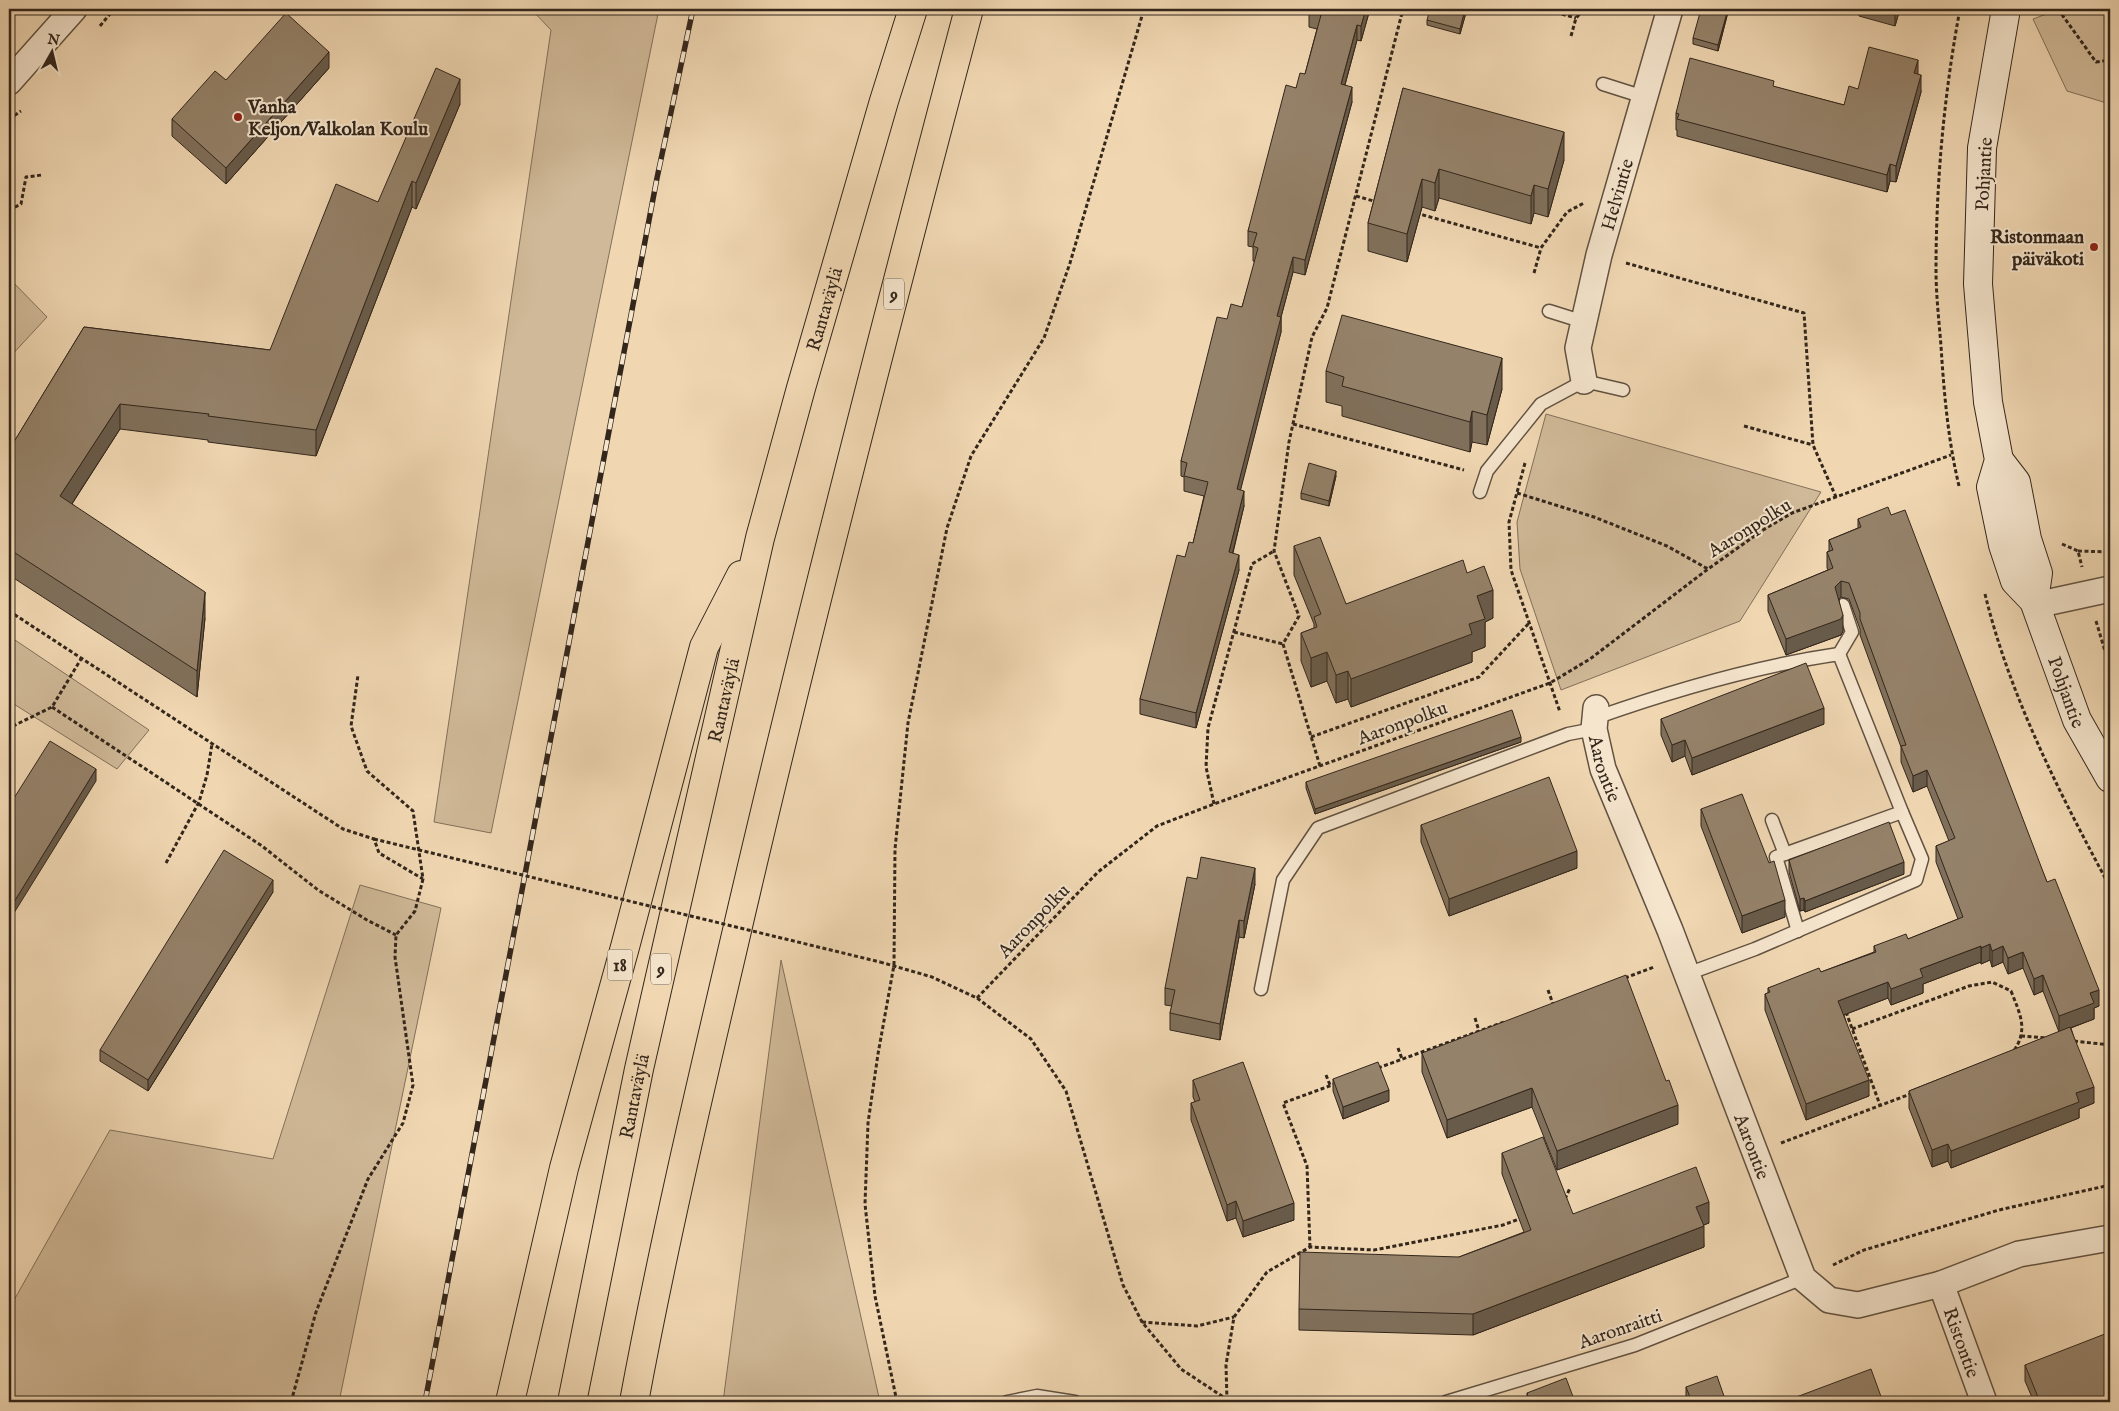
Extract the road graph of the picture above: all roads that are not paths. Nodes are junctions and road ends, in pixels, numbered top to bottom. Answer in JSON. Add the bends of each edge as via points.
{"nodes":[{"id":1,"x":74,"y":9,"type":"edge"},
{"id":2,"x":913,"y":9,"type":"edge"},
{"id":3,"x":969,"y":9,"type":"edge"},
{"id":4,"x":1670,"y":9,"type":"edge"},
{"id":5,"x":2006,"y":9,"type":"edge"},
{"id":6,"x":9,"y":82,"type":"edge"},
{"id":7,"x":1603,"y":84,"type":"dead end"},
{"id":8,"x":1644,"y":97,"type":"junction"},
{"id":9,"x":1549,"y":311,"type":"dead end"},
{"id":10,"x":1584,"y":322,"type":"junction"},
{"id":11,"x":1584,"y":381,"type":"junction"},
{"id":12,"x":1624,"y":390,"type":"dead end"},
{"id":13,"x":1480,"y":492,"type":"dead end"},
{"id":14,"x":760,"y":538,"type":"junction"},
{"id":15,"x":2099,"y":591,"type":"edge"},
{"id":16,"x":2035,"y":603,"type":"junction"},
{"id":17,"x":1843,"y":605,"type":"edge"},
{"id":18,"x":1839,"y":654,"type":"junction"},
{"id":19,"x":1595,"y":718,"type":"junction"},
{"id":20,"x":2110,"y":778,"type":"edge"},
{"id":21,"x":1902,"y":812,"type":"junction"},
{"id":22,"x":1772,"y":820,"type":"dead end"},
{"id":23,"x":1785,"y":854,"type":"junction"},
{"id":24,"x":1798,"y":930,"type":"junction"},
{"id":25,"x":1686,"y":974,"type":"junction"},
{"id":26,"x":1261,"y":989,"type":"dead end"},
{"id":27,"x":2110,"y":1238,"type":"edge"},
{"id":28,"x":1803,"y":1278,"type":"junction"},
{"id":29,"x":1940,"y":1284,"type":"junction"},
{"id":30,"x":635,"y":1401,"type":"edge"},
{"id":31,"x":510,"y":1402,"type":"edge"},
{"id":32,"x":572,"y":1402,"type":"edge"},
{"id":33,"x":1007,"y":1402,"type":"edge"},
{"id":34,"x":1075,"y":1402,"type":"edge"},
{"id":35,"x":1446,"y":1402,"type":"edge"},
{"id":36,"x":1984,"y":1402,"type":"edge"}],
"edges":[{"from":1,"to":6,"type":"street"},
{"from":2,"to":14,"type":"highway","name":"Rantaväylä","number":"9"},
{"from":3,"to":30,"type":"highway","number":"9","via":[[781,739],[700,1089]]},
{"from":4,"to":8,"type":"street","name":"Helvintie"},
{"from":5,"to":16,"type":"main road","name":"Pohjantie","via":[[1982,148],[1978,284],[1988,402],[1999,460],[1991,487],[2003,545],[2015,581]]},
{"from":7,"to":8,"type":"lane"},
{"from":8,"to":10,"type":"street","name":"Helvintie","via":[[1599,255]]},
{"from":9,"to":10,"type":"lane"},
{"from":10,"to":11,"type":"street","name":"Helvintie","via":[[1578,348]]},
{"from":11,"to":12,"type":"lane"},
{"from":11,"to":13,"type":"lane","via":[[1541,404],[1486,471]]},
{"from":14,"to":31,"type":"highway","number":"18","via":[[704,647],[626,947],[564,1168]]},
{"from":14,"to":32,"type":"highway","name":"Rantaväylä","number":"9","via":[[639,1069]]},
{"from":15,"to":16,"type":"street"},
{"from":16,"to":20,"type":"main road","name":"Pohjantie","via":[[2077,720]]},
{"from":17,"to":18,"type":"lane","via":[[1852,632]]},
{"from":18,"to":19,"type":"lane","via":[[1788,662],[1643,700]]},
{"from":18,"to":21,"type":"lane"},
{"from":19,"to":25,"type":"street","name":"Aarontie","via":[[1603,769]]},
{"from":19,"to":26,"type":"lane","via":[[1568,734],[1318,828],[1283,880]]},
{"from":21,"to":23,"type":"lane"},
{"from":21,"to":24,"type":"lane","via":[[1922,859],[1916,880]]},
{"from":22,"to":23,"type":"lane"},
{"from":23,"to":24,"type":"lane","via":[[1776,858]]},
{"from":24,"to":25,"type":"lane"},
{"from":25,"to":28,"type":"street","name":"Aarontie"},
{"from":27,"to":29,"type":"street","name":"Aarontie","via":[[2019,1254]]},
{"from":28,"to":29,"type":"street","name":"Aarontie","via":[[1829,1300],[1858,1306]]},
{"from":28,"to":35,"type":"lane","name":"Aaronraitti","via":[[1635,1345]]},
{"from":29,"to":36,"type":"street","name":"Ristontie"},
{"from":33,"to":34,"type":"lane","via":[[1037,1396]]}]}
